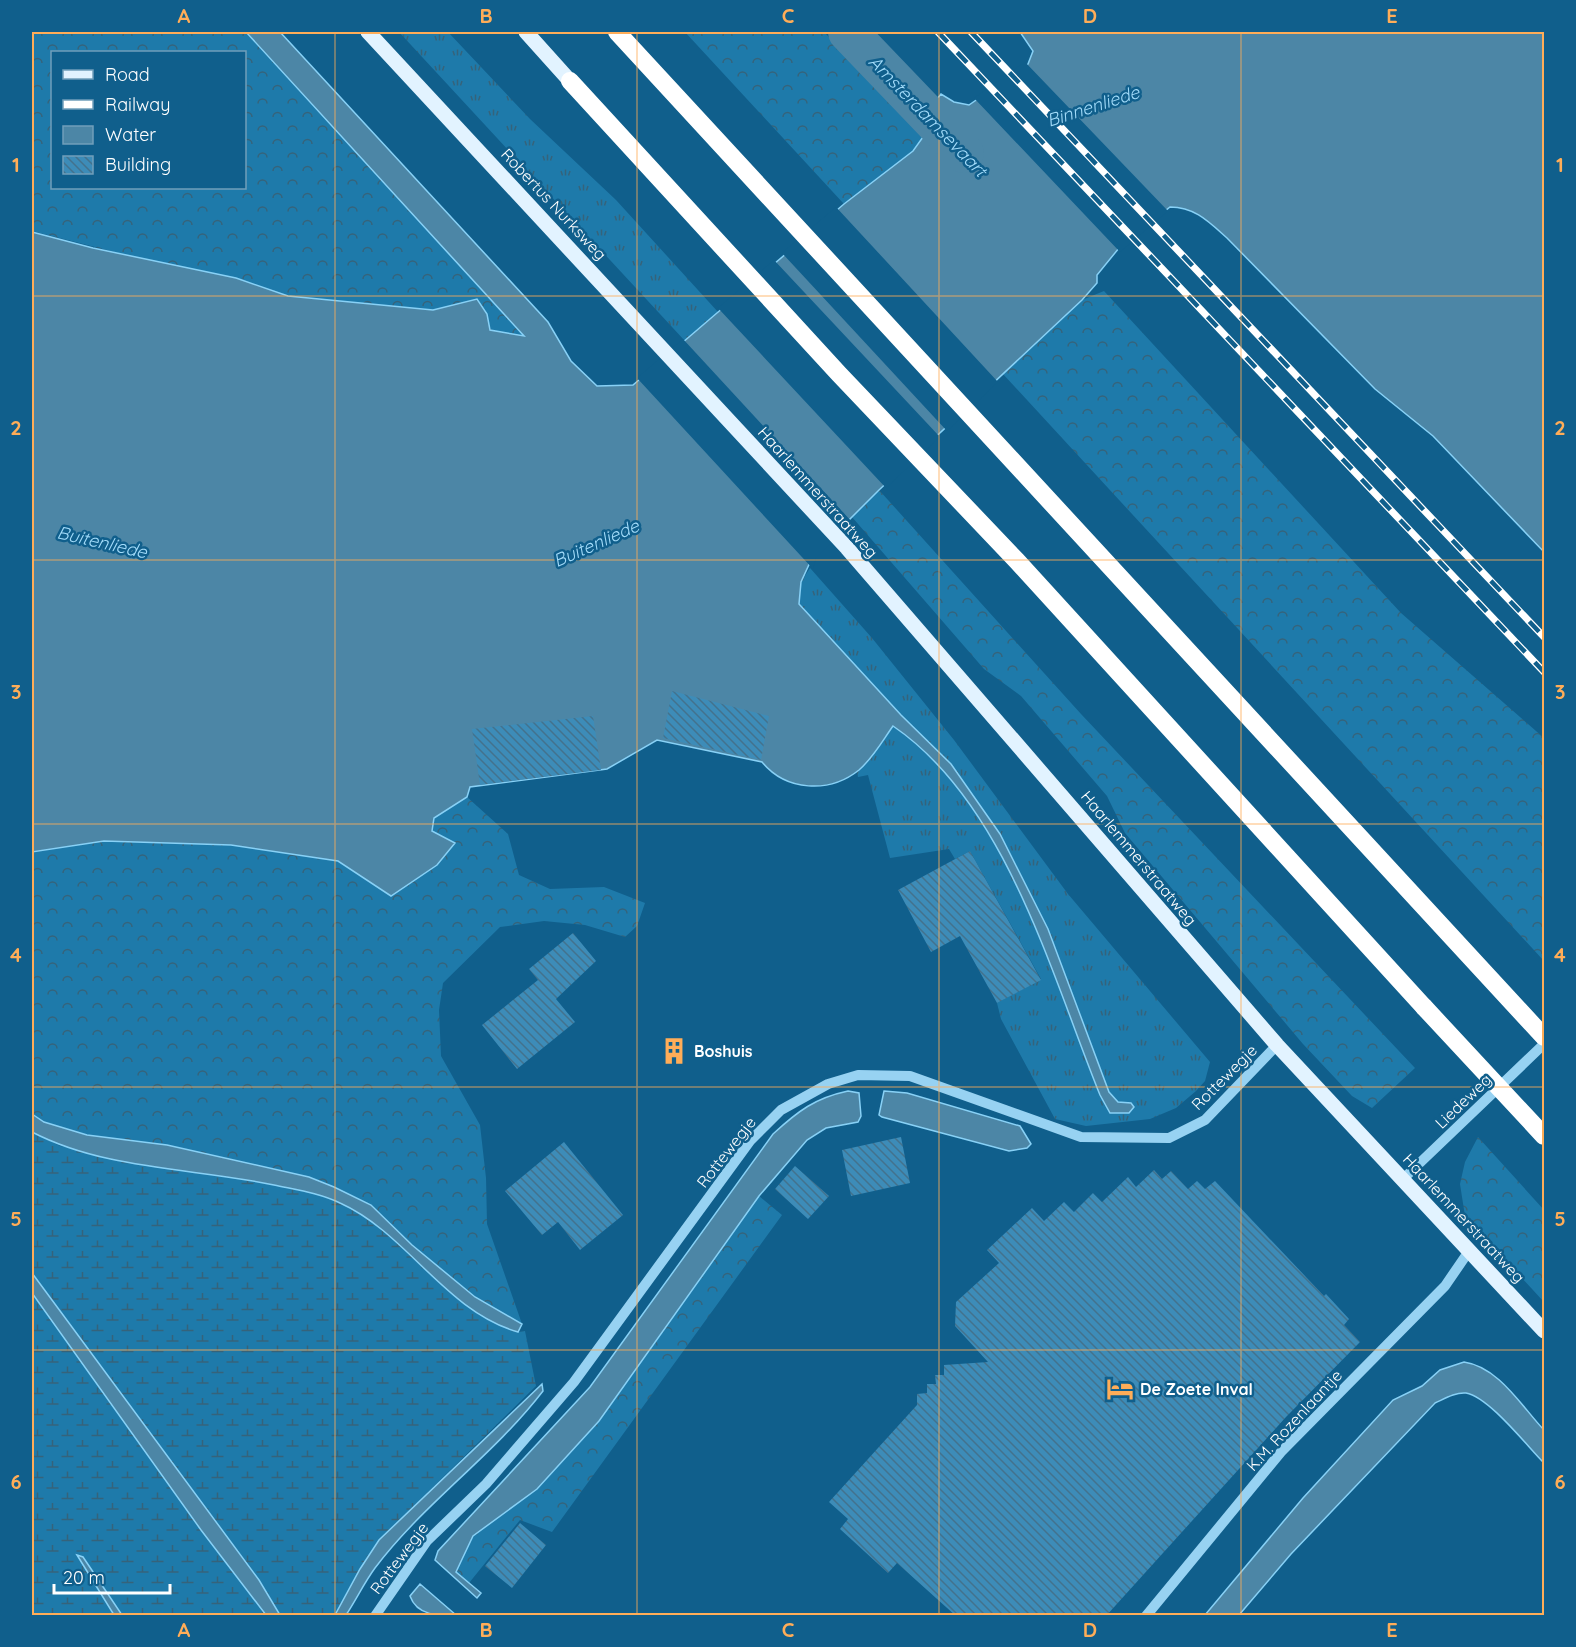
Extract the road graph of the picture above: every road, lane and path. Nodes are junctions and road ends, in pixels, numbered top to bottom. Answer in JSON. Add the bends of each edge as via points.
{"nodes":[{"id":1,"x":368,"y":32,"type":"edge"},
{"id":2,"x":526,"y":32,"type":"edge"},
{"id":3,"x":616,"y":32,"type":"edge"},
{"id":4,"x":570,"y":81,"type":"joint"},
{"id":5,"x":712,"y":402,"type":"joint"},
{"id":6,"x":1545,"y":1037,"type":"edge"},
{"id":7,"x":1545,"y":1044,"type":"edge"},
{"id":8,"x":1277,"y":1045,"type":"junction"},
{"id":9,"x":1545,"y":1136,"type":"edge"},
{"id":10,"x":1402,"y":1179,"type":"junction"},
{"id":11,"x":1469,"y":1251,"type":"junction"},
{"id":12,"x":1545,"y":1331,"type":"edge"},
{"id":13,"x":375,"y":1616,"type":"edge"},
{"id":14,"x":1146,"y":1616,"type":"edge"}],
"edges":[{"from":1,"to":5,"type":"main road","name":"Robertus Nurksweg"},
{"from":2,"to":4,"type":"main road"},
{"from":3,"to":6,"type":"highway"},
{"from":4,"to":9,"type":"highway","bridge":true},
{"from":5,"to":8,"type":"main road","name":"Haarlemmerstraatweg","via":[[847,548]]},
{"from":7,"to":10,"type":"street","name":"Liedeweg"},
{"from":8,"to":10,"type":"main road","name":"Haarlemmerstraatweg"},
{"from":8,"to":13,"type":"street","name":"Rottewegje","via":[[1205,1119],[1169,1138],[1081,1137],[910,1076],[858,1075],[828,1084],[781,1110],[750,1141],[574,1382],[486,1484],[427,1541]]},
{"from":10,"to":11,"type":"main road","name":"Haarlemmerstraatweg"},
{"from":11,"to":12,"type":"main road","name":"Haarlemmerstraatweg"},
{"from":11,"to":14,"type":"street","name":"K.M. Rozenlaantje","via":[[1445,1286],[1281,1452]]}]}
